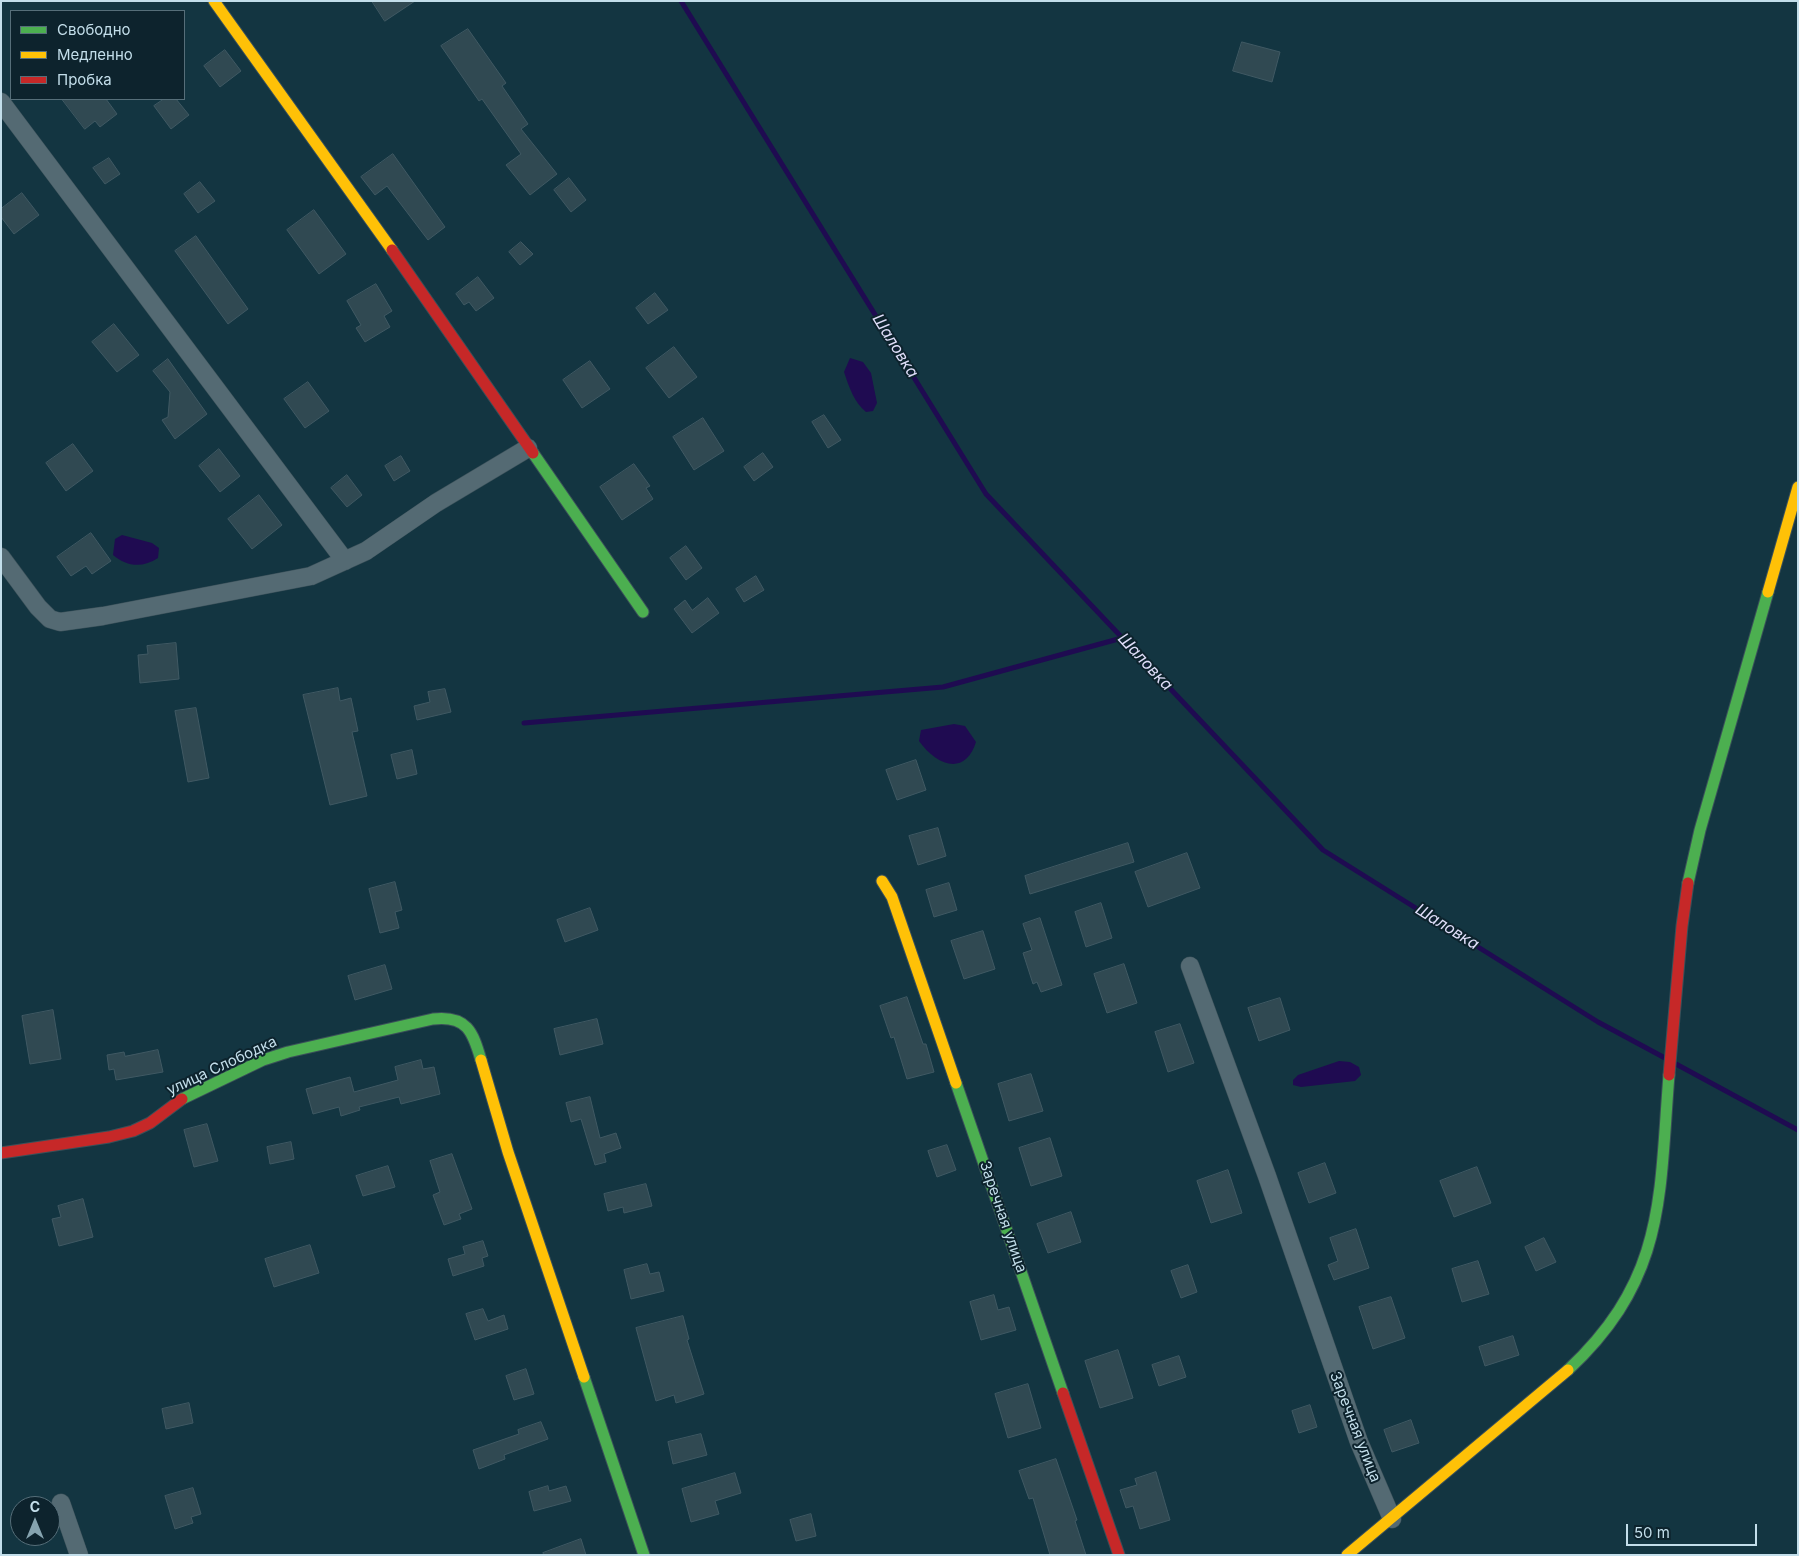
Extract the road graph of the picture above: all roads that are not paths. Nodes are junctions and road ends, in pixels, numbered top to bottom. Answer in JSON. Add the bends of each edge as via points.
{"nodes":[{"id":1,"x":214,"y":1,"type":"edge"},
{"id":2,"x":1,"y":102,"type":"edge"},
{"id":3,"x":528,"y":448,"type":"junction"},
{"id":4,"x":1798,"y":487,"type":"edge"},
{"id":5,"x":1,"y":557,"type":"edge"},
{"id":6,"x":345,"y":561,"type":"junction"},
{"id":7,"x":643,"y":612,"type":"dead end"},
{"id":8,"x":882,"y":881,"type":"dead end"},
{"id":9,"x":1190,"y":966,"type":"dead end"},
{"id":10,"x":1,"y":1153,"type":"edge"},
{"id":11,"x":61,"y":1503,"type":"dead end"},
{"id":12,"x":1392,"y":1519,"type":"junction"},
{"id":13,"x":79,"y":1555,"type":"edge"},
{"id":14,"x":644,"y":1555,"type":"edge"},
{"id":15,"x":1119,"y":1555,"type":"edge"},
{"id":16,"x":1347,"y":1555,"type":"edge"}],
"edges":[{"from":1,"to":3,"type":"street"},
{"from":2,"to":6,"type":"street"},
{"from":3,"to":6,"type":"street","via":[[436,502],[366,551]]},
{"from":3,"to":7,"type":"street"},
{"from":4,"to":12,"type":"street","via":[[1689,876],[1658,1210],[1650,1244],[1622,1309],[1600,1336],[1560,1377]]},
{"from":5,"to":6,"type":"street","via":[[38,607],[50,619],[60,622],[312,576]]},
{"from":8,"to":15,"type":"street","name":"Заречная улица","via":[[899,916]]},
{"from":9,"to":12,"type":"street","name":"Заречная улица","via":[[1267,1176],[1358,1442]]},
{"from":10,"to":14,"type":"street","name":"улица Слободка","via":[[133,1131],[150,1123],[182,1098],[263,1060],[288,1052],[424,1020],[444,1017],[460,1020],[475,1040],[508,1152]]},
{"from":11,"to":13,"type":"street"},
{"from":12,"to":16,"type":"street"}]}
